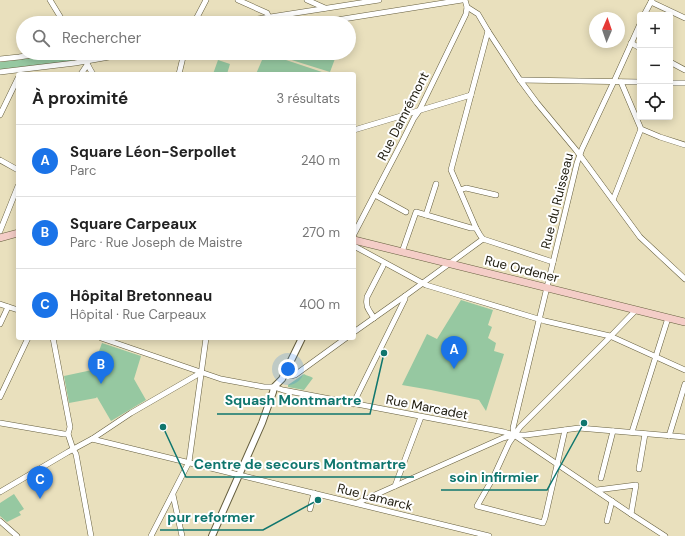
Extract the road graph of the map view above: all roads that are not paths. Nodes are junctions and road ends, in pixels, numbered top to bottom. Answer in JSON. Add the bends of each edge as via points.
{"nodes":[{"id":1,"x":50,"y":0,"type":"edge"},
{"id":2,"x":206,"y":0,"type":"edge"},
{"id":3,"x":238,"y":0,"type":"edge"},
{"id":4,"x":307,"y":0,"type":"edge"},
{"id":5,"x":379,"y":0,"type":"edge"},
{"id":6,"x":462,"y":0,"type":"edge"},
{"id":7,"x":465,"y":0,"type":"edge"},
{"id":8,"x":651,"y":1,"type":"edge"},
{"id":9,"x":352,"y":2,"type":"edge"},
{"id":10,"x":467,"y":7,"type":"junction"},
{"id":11,"x":326,"y":8,"type":"junction"},
{"id":12,"x":646,"y":12,"type":"edge"},
{"id":13,"x":60,"y":16,"type":"edge"},
{"id":14,"x":198,"y":16,"type":"edge"},
{"id":15,"x":268,"y":16,"type":"edge"},
{"id":16,"x":275,"y":16,"type":"edge"},
{"id":17,"x":356,"y":17,"type":"edge"},
{"id":18,"x":685,"y":18,"type":"edge"},
{"id":19,"x":637,"y":30,"type":"edge"},
{"id":20,"x":488,"y":31,"type":"junction"},
{"id":21,"x":631,"y":43,"type":"junction"},
{"id":22,"x":637,"y":46,"type":"edge"},
{"id":23,"x":16,"y":57,"type":"edge"},
{"id":24,"x":0,"y":59,"type":"edge"},
{"id":25,"x":85,"y":60,"type":"edge"},
{"id":26,"x":100,"y":60,"type":"edge"},
{"id":27,"x":183,"y":60,"type":"edge"},
{"id":28,"x":86,"y":63,"type":"junction"},
{"id":29,"x":673,"y":64,"type":"edge"},
{"id":30,"x":685,"y":70,"type":"edge"},
{"id":31,"x":0,"y":72,"type":"edge"},
{"id":32,"x":21,"y":72,"type":"edge"},
{"id":33,"x":82,"y":72,"type":"edge"},
{"id":34,"x":91,"y":72,"type":"edge"},
{"id":35,"x":180,"y":72,"type":"edge"},
{"id":36,"x":520,"y":80,"type":"junction"},
{"id":37,"x":16,"y":82,"type":"edge"},
{"id":38,"x":613,"y":82,"type":"junction"},
{"id":39,"x":620,"y":82,"type":"junction"},
{"id":40,"x":637,"y":82,"type":"edge"},
{"id":41,"x":673,"y":83,"type":"edge"},
{"id":42,"x":685,"y":83,"type":"edge"},
{"id":43,"x":471,"y":95,"type":"junction"},
{"id":44,"x":419,"y":111,"type":"junction"},
{"id":45,"x":0,"y":115,"type":"edge"},
{"id":46,"x":641,"y":128,"type":"junction"},
{"id":47,"x":356,"y":129,"type":"edge"},
{"id":48,"x":685,"y":145,"type":"edge"},
{"id":49,"x":580,"y":155,"type":"junction"},
{"id":50,"x":0,"y":160,"type":"edge"},
{"id":51,"x":16,"y":169,"type":"edge"},
{"id":52,"x":436,"y":184,"type":"dead end"},
{"id":53,"x":460,"y":190,"type":"junction"},
{"id":54,"x":16,"y":191,"type":"edge"},
{"id":55,"x":374,"y":195,"type":"junction"},
{"id":56,"x":496,"y":195,"type":"dead end"},
{"id":57,"x":613,"y":200,"type":"junction"},
{"id":58,"x":406,"y":212,"type":"dead end"},
{"id":59,"x":426,"y":215,"type":"junction"},
{"id":60,"x":476,"y":228,"type":"junction"},
{"id":61,"x":356,"y":230,"type":"edge"},
{"id":62,"x":0,"y":231,"type":"edge"},
{"id":63,"x":16,"y":234,"type":"edge"},
{"id":64,"x":0,"y":238,"type":"edge"},
{"id":65,"x":483,"y":239,"type":"junction"},
{"id":66,"x":356,"y":240,"type":"edge"},
{"id":67,"x":356,"y":247,"type":"edge"},
{"id":68,"x":402,"y":252,"type":"junction"},
{"id":69,"x":553,"y":262,"type":"junction"},
{"id":70,"x":449,"y":263,"type":"junction"},
{"id":71,"x":383,"y":266,"type":"dead end"},
{"id":72,"x":684,"y":277,"type":"edge"},
{"id":73,"x":422,"y":283,"type":"junction"},
{"id":74,"x":548,"y":288,"type":"junction"},
{"id":75,"x":405,"y":296,"type":"junction"},
{"id":76,"x":0,"y":304,"type":"edge"},
{"id":77,"x":8,"y":307,"type":"junction"},
{"id":78,"x":16,"y":309,"type":"edge"},
{"id":79,"x":636,"y":310,"type":"junction"},
{"id":80,"x":374,"y":318,"type":"junction"},
{"id":81,"x":668,"y":318,"type":"junction"},
{"id":82,"x":540,"y":320,"type":"junction"},
{"id":83,"x":685,"y":322,"type":"edge"},
{"id":84,"x":0,"y":324,"type":"edge"},
{"id":85,"x":356,"y":331,"type":"edge"},
{"id":86,"x":610,"y":336,"type":"junction"},
{"id":87,"x":27,"y":340,"type":"edge"},
{"id":88,"x":53,"y":340,"type":"edge"},
{"id":89,"x":107,"y":340,"type":"edge"},
{"id":90,"x":121,"y":340,"type":"edge"},
{"id":91,"x":206,"y":340,"type":"edge"},
{"id":92,"x":301,"y":340,"type":"edge"},
{"id":93,"x":343,"y":340,"type":"edge"},
{"id":94,"x":119,"y":344,"type":"junction"},
{"id":95,"x":656,"y":356,"type":"junction"},
{"id":96,"x":685,"y":370,"type":"edge"},
{"id":97,"x":202,"y":372,"type":"junction"},
{"id":98,"x":284,"y":374,"type":"junction"},
{"id":99,"x":685,"y":384,"type":"edge"},
{"id":100,"x":274,"y":387,"type":"junction"},
{"id":101,"x":0,"y":397,"type":"edge"},
{"id":102,"x":353,"y":404,"type":"junction"},
{"id":103,"x":421,"y":417,"type":"junction"},
{"id":104,"x":516,"y":417,"type":"junction"},
{"id":105,"x":524,"y":422,"type":"junction"},
{"id":106,"x":0,"y":423,"type":"edge"},
{"id":107,"x":565,"y":430,"type":"junction"},
{"id":108,"x":613,"y":431,"type":"junction"},
{"id":109,"x":632,"y":432,"type":"junction"},
{"id":110,"x":68,"y":434,"type":"junction"},
{"id":111,"x":645,"y":434,"type":"junction"},
{"id":112,"x":514,"y":435,"type":"junction"},
{"id":113,"x":669,"y":436,"type":"junction"},
{"id":114,"x":685,"y":437,"type":"edge"},
{"id":115,"x":92,"y":438,"type":"junction"},
{"id":116,"x":73,"y":449,"type":"junction"},
{"id":117,"x":189,"y":462,"type":"junction"},
{"id":118,"x":557,"y":464,"type":"junction"},
{"id":119,"x":639,"y":469,"type":"dead end"},
{"id":120,"x":238,"y":474,"type":"junction"},
{"id":121,"x":601,"y":478,"type":"dead end"},
{"id":122,"x":395,"y":486,"type":"junction"},
{"id":123,"x":597,"y":490,"type":"junction"},
{"id":124,"x":0,"y":492,"type":"edge"},
{"id":125,"x":314,"y":493,"type":"junction"},
{"id":126,"x":173,"y":495,"type":"junction"},
{"id":127,"x":612,"y":501,"type":"junction"},
{"id":128,"x":356,"y":504,"type":"junction"},
{"id":129,"x":310,"y":509,"type":"dead end"},
{"id":130,"x":631,"y":514,"type":"junction"},
{"id":131,"x":0,"y":521,"type":"edge"},
{"id":132,"x":607,"y":521,"type":"dead end"},
{"id":133,"x":17,"y":536,"type":"edge"},
{"id":134,"x":91,"y":536,"type":"edge"},
{"id":135,"x":151,"y":536,"type":"edge"},
{"id":136,"x":182,"y":536,"type":"edge"},
{"id":137,"x":212,"y":536,"type":"edge"},
{"id":138,"x":489,"y":536,"type":"edge"},
{"id":139,"x":665,"y":536,"type":"edge"}],
"edges":[{"from":1,"to":13,"type":"street"},
{"from":2,"to":14,"type":"street"},
{"from":3,"to":15,"type":"street"},
{"from":4,"to":11,"type":"street"},
{"from":5,"to":9,"type":"street"},
{"from":6,"to":17,"type":"street"},
{"from":7,"to":10,"type":"street"},
{"from":8,"to":12,"type":"street"},
{"from":8,"to":18,"type":"street"},
{"from":9,"to":11,"type":"street"},
{"from":10,"to":20,"type":"street","via":[[478,14]]},
{"from":10,"to":44,"type":"street","name":"Rue Damrémont","via":[[466,14]]},
{"from":11,"to":16,"type":"street"},
{"from":19,"to":21,"type":"street","name":"Rue du Ruisseau"},
{"from":20,"to":36,"type":"street"},
{"from":20,"to":43,"type":"street"},
{"from":21,"to":22,"type":"street"},
{"from":21,"to":38,"type":"street","name":"Rue du Ruisseau"},
{"from":23,"to":24,"type":"street"},
{"from":25,"to":28,"type":"street"},
{"from":26,"to":28,"type":"street"},
{"from":27,"to":35,"type":"street"},
{"from":28,"to":32,"type":"street"},
{"from":28,"to":33,"type":"street"},
{"from":28,"to":34,"type":"street"},
{"from":29,"to":30,"type":"street"},
{"from":31,"to":32,"type":"street"},
{"from":36,"to":38,"type":"street"},
{"from":36,"to":49,"type":"street"},
{"from":37,"to":45,"type":"street"},
{"from":38,"to":39,"type":"street"},
{"from":38,"to":49,"type":"street","name":"Rue du Ruisseau"},
{"from":39,"to":40,"type":"street"},
{"from":39,"to":46,"type":"street"},
{"from":41,"to":42,"type":"street"},
{"from":43,"to":44,"type":"street"},
{"from":43,"to":53,"type":"street","via":[[451,170]]},
{"from":44,"to":47,"type":"street"},
{"from":44,"to":55,"type":"street","name":"Rue Damrémont"},
{"from":46,"to":48,"type":"street"},
{"from":46,"to":57,"type":"street"},
{"from":49,"to":57,"type":"street"},
{"from":49,"to":69,"type":"street","name":"Rue du Ruisseau"},
{"from":50,"to":51,"type":"street"},
{"from":52,"to":59,"type":"street"},
{"from":53,"to":56,"type":"street","via":[[466,188]]},
{"from":53,"to":60,"type":"street"},
{"from":54,"to":62,"type":"street"},
{"from":55,"to":58,"type":"street"},
{"from":55,"to":61,"type":"street","name":"Rue Damrémont"},
{"from":57,"to":72,"type":"street","via":[[640,237]]},
{"from":59,"to":60,"type":"street"},
{"from":59,"to":68,"type":"street","via":[[416,212]]},
{"from":60,"to":65,"type":"street"},
{"from":63,"to":64,"type":"main road"},
{"from":65,"to":69,"type":"street"},
{"from":65,"to":70,"type":"street"},
{"from":66,"to":68,"type":"main road","name":"Rue Ordener"},
{"from":67,"to":73,"type":"street"},
{"from":68,"to":70,"type":"main road","name":"Rue Ordener"},
{"from":69,"to":74,"type":"street","name":"Rue du Ruisseau"},
{"from":70,"to":73,"type":"street"},
{"from":70,"to":74,"type":"main road","name":"Rue Ordener"},
{"from":71,"to":80,"type":"street","via":[[366,302]]},
{"from":73,"to":75,"type":"street"},
{"from":73,"to":82,"type":"street"},
{"from":74,"to":79,"type":"main road","name":"Rue Ordener"},
{"from":74,"to":82,"type":"street","name":"Rue du Ruisseau"},
{"from":75,"to":80,"type":"street"},
{"from":75,"to":102,"type":"street"},
{"from":76,"to":77,"type":"street"},
{"from":77,"to":78,"type":"street"},
{"from":77,"to":84,"type":"street"},
{"from":79,"to":81,"type":"main road","name":"Rue Ordener"},
{"from":79,"to":86,"type":"street"},
{"from":80,"to":85,"type":"street"},
{"from":81,"to":83,"type":"main road","name":"Rue Ordener"},
{"from":81,"to":95,"type":"street"},
{"from":82,"to":86,"type":"street"},
{"from":82,"to":104,"type":"street","name":"Rue du Ruisseau"},
{"from":86,"to":95,"type":"street"},
{"from":86,"to":105,"type":"street"},
{"from":87,"to":101,"type":"street"},
{"from":88,"to":110,"type":"street","via":[[70,426]]},
{"from":89,"to":94,"type":"street","name":"Rue Marcadet"},
{"from":90,"to":94,"type":"street"},
{"from":91,"to":97,"type":"street"},
{"from":92,"to":98,"type":"street"},
{"from":93,"to":98,"type":"street","via":[[295,375]]},
{"from":94,"to":97,"type":"street","name":"Rue Marcadet"},
{"from":95,"to":96,"type":"street"},
{"from":95,"to":109,"type":"street"},
{"from":97,"to":100,"type":"street","name":"Rue Marcadet","via":[[221,379]]},
{"from":97,"to":115,"type":"street"},
{"from":97,"to":117,"type":"street"},
{"from":98,"to":100,"type":"street"},
{"from":99,"to":113,"type":"street"},
{"from":100,"to":102,"type":"street","name":"Rue Marcadet"},
{"from":100,"to":120,"type":"street","via":[[262,423]]},
{"from":102,"to":103,"type":"street","name":"Rue Marcadet"},
{"from":103,"to":112,"type":"street","name":"Rue Marcadet"},
{"from":103,"to":122,"type":"street"},
{"from":104,"to":105,"type":"street"},
{"from":104,"to":112,"type":"street","name":"Rue du Ruisseau"},
{"from":105,"to":112,"type":"street"},
{"from":106,"to":110,"type":"street"},
{"from":107,"to":108,"type":"street","name":"Rue Marcadet","via":[[579,428]]},
{"from":107,"to":112,"type":"street","name":"Rue Marcadet"},
{"from":107,"to":118,"type":"street"},
{"from":108,"to":109,"type":"street","name":"Rue Marcadet"},
{"from":108,"to":121,"type":"street"},
{"from":109,"to":111,"type":"street","name":"Rue Marcadet"},
{"from":110,"to":116,"type":"street"},
{"from":111,"to":113,"type":"street","name":"Rue Marcadet"},
{"from":111,"to":119,"type":"street"},
{"from":112,"to":118,"type":"street"},
{"from":112,"to":118,"type":"street","via":[[477,506],[543,523]]},
{"from":112,"to":122,"type":"street"},
{"from":113,"to":114,"type":"street","name":"Rue Marcadet"},
{"from":115,"to":116,"type":"street"},
{"from":115,"to":117,"type":"street","name":"Rue Lamarck"},
{"from":116,"to":124,"type":"street"},
{"from":116,"to":134,"type":"street"},
{"from":117,"to":120,"type":"street","name":"Rue Lamarck"},
{"from":117,"to":126,"type":"street"},
{"from":118,"to":123,"type":"street"},
{"from":120,"to":125,"type":"street","name":"Rue Lamarck"},
{"from":120,"to":137,"type":"street"},
{"from":122,"to":128,"type":"street"},
{"from":123,"to":127,"type":"street"},
{"from":123,"to":130,"type":"street","via":[[636,486]]},
{"from":125,"to":128,"type":"street","name":"Rue Lamarck"},
{"from":125,"to":129,"type":"street"},
{"from":126,"to":135,"type":"street"},
{"from":126,"to":136,"type":"street"},
{"from":127,"to":130,"type":"street"},
{"from":127,"to":132,"type":"street"},
{"from":128,"to":138,"type":"street","name":"Rue Lamarck"},
{"from":130,"to":139,"type":"street"},
{"from":131,"to":133,"type":"street"}]}
